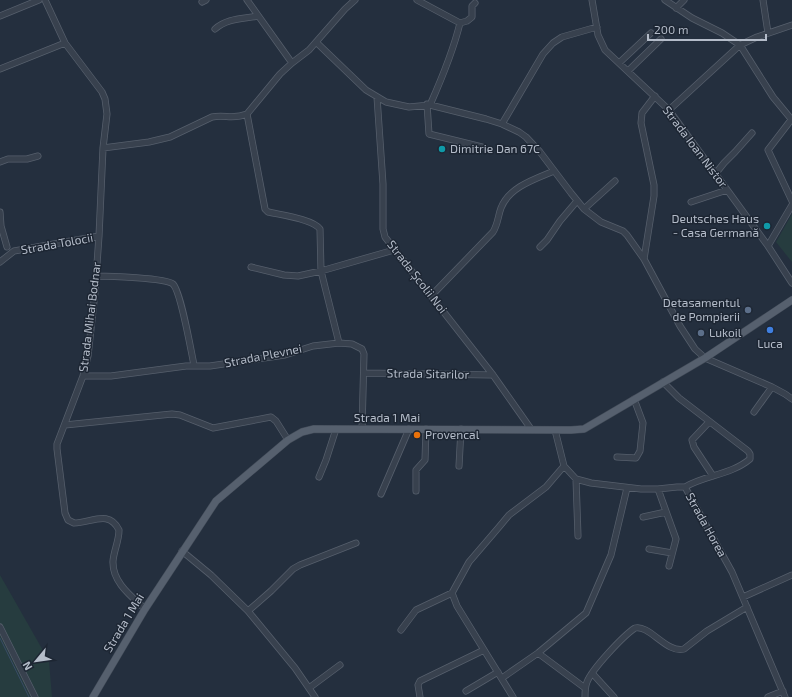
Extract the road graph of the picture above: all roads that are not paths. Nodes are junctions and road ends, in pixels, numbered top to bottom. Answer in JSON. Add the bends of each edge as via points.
{"nodes":[{"id":1,"x":39,"y":0,"type":"edge"},
{"id":2,"x":45,"y":0,"type":"edge"},
{"id":3,"x":247,"y":0,"type":"edge"},
{"id":4,"x":355,"y":0,"type":"edge"},
{"id":5,"x":417,"y":0,"type":"edge"},
{"id":6,"x":592,"y":0,"type":"edge"},
{"id":7,"x":665,"y":0,"type":"edge"},
{"id":8,"x":684,"y":0,"type":"edge"},
{"id":9,"x":763,"y":0,"type":"edge"},
{"id":10,"x":475,"y":3,"type":"dead end"},
{"id":11,"x":676,"y":8,"type":"junction"},
{"id":12,"x":0,"y":16,"type":"edge"},
{"id":13,"x":258,"y":16,"type":"junction"},
{"id":14,"x":460,"y":23,"type":"junction"},
{"id":15,"x":792,"y":25,"type":"edge"},
{"id":16,"x":597,"y":27,"type":"junction"},
{"id":17,"x":215,"y":29,"type":"dead end"},
{"id":18,"x":651,"y":33,"type":"dead end"},
{"id":19,"x":768,"y":33,"type":"junction"},
{"id":20,"x":661,"y":39,"type":"dead end"},
{"id":21,"x":316,"y":42,"type":"junction"},
{"id":22,"x":65,"y":43,"type":"junction"},
{"id":23,"x":740,"y":45,"type":"junction"},
{"id":24,"x":292,"y":63,"type":"junction"},
{"id":25,"x":619,"y":63,"type":"junction"},
{"id":26,"x":0,"y":68,"type":"edge"},
{"id":27,"x":628,"y":71,"type":"junction"},
{"id":28,"x":655,"y":96,"type":"junction"},
{"id":29,"x":377,"y":97,"type":"junction"},
{"id":30,"x":428,"y":104,"type":"junction"},
{"id":31,"x":669,"y":110,"type":"junction"},
{"id":32,"x":247,"y":114,"type":"junction"},
{"id":33,"x":792,"y":120,"type":"edge"},
{"id":34,"x":502,"y":124,"type":"junction"},
{"id":35,"x":752,"y":133,"type":"dead end"},
{"id":36,"x":482,"y":147,"type":"dead end"},
{"id":37,"x":103,"y":148,"type":"junction"},
{"id":38,"x":38,"y":156,"type":"dead end"},
{"id":39,"x":0,"y":162,"type":"edge"},
{"id":40,"x":554,"y":171,"type":"junction"},
{"id":41,"x":716,"y":173,"type":"junction"},
{"id":42,"x":615,"y":181,"type":"dead end"},
{"id":43,"x":727,"y":190,"type":"junction"},
{"id":44,"x":577,"y":201,"type":"junction"},
{"id":45,"x":691,"y":202,"type":"dead end"},
{"id":46,"x":792,"y":202,"type":"edge"},
{"id":47,"x":792,"y":205,"type":"edge"},
{"id":48,"x":584,"y":209,"type":"junction"},
{"id":49,"x":0,"y":212,"type":"edge"},
{"id":50,"x":99,"y":236,"type":"junction"},
{"id":51,"x":0,"y":244,"type":"edge"},
{"id":52,"x":768,"y":246,"type":"junction"},
{"id":53,"x":7,"y":247,"type":"junction"},
{"id":54,"x":540,"y":247,"type":"dead end"},
{"id":55,"x":394,"y":250,"type":"junction"},
{"id":56,"x":14,"y":251,"type":"junction"},
{"id":57,"x":644,"y":259,"type":"junction"},
{"id":58,"x":0,"y":262,"type":"edge"},
{"id":59,"x":251,"y":267,"type":"dead end"},
{"id":60,"x":320,"y":271,"type":"junction"},
{"id":61,"x":96,"y":276,"type":"junction"},
{"id":62,"x":791,"y":281,"type":"edge"},
{"id":63,"x":432,"y":295,"type":"junction"},
{"id":64,"x":792,"y":300,"type":"edge"},
{"id":65,"x":792,"y":304,"type":"edge"},
{"id":66,"x":781,"y":308,"type":"junction"},
{"id":67,"x":339,"y":343,"type":"junction"},
{"id":68,"x":704,"y":358,"type":"junction"},
{"id":69,"x":194,"y":365,"type":"junction"},
{"id":70,"x":364,"y":373,"type":"junction"},
{"id":71,"x":492,"y":375,"type":"junction"},
{"id":72,"x":83,"y":376,"type":"junction"},
{"id":73,"x":663,"y":382,"type":"junction"},
{"id":74,"x":772,"y":387,"type":"junction"},
{"id":75,"x":634,"y":399,"type":"junction"},
{"id":76,"x":792,"y":400,"type":"edge"},
{"id":77,"x":754,"y":412,"type":"dead end"},
{"id":78,"x":709,"y":422,"type":"junction"},
{"id":79,"x":65,"y":425,"type":"junction"},
{"id":80,"x":336,"y":429,"type":"junction"},
{"id":81,"x":362,"y":429,"type":"junction"},
{"id":82,"x":409,"y":429,"type":"junction"},
{"id":83,"x":426,"y":429,"type":"junction"},
{"id":84,"x":461,"y":429,"type":"junction"},
{"id":85,"x":532,"y":430,"type":"junction"},
{"id":86,"x":555,"y":430,"type":"junction"},
{"id":87,"x":288,"y":440,"type":"junction"},
{"id":88,"x":617,"y":457,"type":"dead end"},
{"id":89,"x":459,"y":466,"type":"dead end"},
{"id":90,"x":564,"y":466,"type":"junction"},
{"id":91,"x":713,"y":476,"type":"junction"},
{"id":92,"x":319,"y":477,"type":"dead end"},
{"id":93,"x":576,"y":479,"type":"junction"},
{"id":94,"x":684,"y":487,"type":"junction"},
{"id":95,"x":627,"y":488,"type":"junction"},
{"id":96,"x":658,"y":489,"type":"junction"},
{"id":97,"x":416,"y":491,"type":"dead end"},
{"id":98,"x":381,"y":494,"type":"dead end"},
{"id":99,"x":666,"y":512,"type":"junction"},
{"id":100,"x":643,"y":518,"type":"dead end"},
{"id":101,"x":578,"y":536,"type":"dead end"},
{"id":102,"x":356,"y":543,"type":"dead end"},
{"id":103,"x":649,"y":549,"type":"dead end"},
{"id":104,"x":182,"y":551,"type":"junction"},
{"id":105,"x":672,"y":553,"type":"junction"},
{"id":106,"x":669,"y":566,"type":"dead end"},
{"id":107,"x":792,"y":575,"type":"edge"},
{"id":108,"x":452,"y":593,"type":"junction"},
{"id":109,"x":743,"y":597,"type":"junction"},
{"id":110,"x":747,"y":607,"type":"junction"},
{"id":111,"x":145,"y":609,"type":"junction"},
{"id":112,"x":248,"y":611,"type":"junction"},
{"id":113,"x":0,"y":627,"type":"edge"},
{"id":114,"x":401,"y":630,"type":"dead end"},
{"id":115,"x":484,"y":650,"type":"junction"},
{"id":116,"x":538,"y":653,"type":"junction"},
{"id":117,"x":340,"y":665,"type":"dead end"},
{"id":118,"x":498,"y":672,"type":"junction"},
{"id":119,"x":592,"y":673,"type":"junction"},
{"id":120,"x":502,"y":678,"type":"junction"},
{"id":121,"x":309,"y":688,"type":"junction"},
{"id":122,"x":585,"y":688,"type":"junction"},
{"id":123,"x":466,"y":691,"type":"dead end"},
{"id":124,"x":782,"y":691,"type":"junction"},
{"id":125,"x":35,"y":697,"type":"edge"},
{"id":126,"x":93,"y":697,"type":"edge"},
{"id":127,"x":315,"y":697,"type":"edge"},
{"id":128,"x":420,"y":697,"type":"edge"},
{"id":129,"x":513,"y":697,"type":"edge"},
{"id":130,"x":585,"y":697,"type":"edge"},
{"id":131,"x":614,"y":697,"type":"edge"},
{"id":132,"x":768,"y":697,"type":"edge"},
{"id":133,"x":785,"y":697,"type":"edge"}],
"edges":[{"from":1,"to":12,"type":"street"},
{"from":2,"to":22,"type":"street","name":"Strada Mihai Bodnar"},
{"from":3,"to":13,"type":"street"},
{"from":4,"to":21,"type":"street"},
{"from":5,"to":14,"type":"street"},
{"from":6,"to":16,"type":"street","name":"Strada Ioan Nistor"},
{"from":7,"to":11,"type":"street"},
{"from":8,"to":11,"type":"street"},
{"from":9,"to":19,"type":"street"},
{"from":10,"to":14,"type":"street","via":[[472,6],[472,17]]},
{"from":11,"to":23,"type":"street"},
{"from":13,"to":17,"type":"street","via":[[229,20]]},
{"from":13,"to":24,"type":"street"},
{"from":14,"to":30,"type":"street","via":[[454,47]]},
{"from":15,"to":19,"type":"street"},
{"from":16,"to":25,"type":"street","name":"Strada Ioan Nistor","via":[[602,45]]},
{"from":16,"to":34,"type":"street","via":[[562,37],[553,43],[543,54]]},
{"from":18,"to":25,"type":"street"},
{"from":19,"to":23,"type":"street"},
{"from":20,"to":27,"type":"street"},
{"from":21,"to":24,"type":"street"},
{"from":21,"to":29,"type":"street","via":[[366,90]]},
{"from":22,"to":26,"type":"street"},
{"from":22,"to":37,"type":"street","name":"Strada Mihai Bodnar","via":[[97,84],[105,99],[107,114]]},
{"from":23,"to":31,"type":"street"},
{"from":23,"to":33,"type":"street","via":[[773,97]]},
{"from":24,"to":32,"type":"street"},
{"from":25,"to":27,"type":"street","name":"Strada Ioan Nistor"},
{"from":27,"to":28,"type":"street","name":"Strada Ioan Nistor"},
{"from":28,"to":31,"type":"street","name":"Strada Ioan Nistor"},
{"from":28,"to":57,"type":"street","via":[[642,113],[641,123],[654,185]]},
{"from":29,"to":30,"type":"street","via":[[403,106]]},
{"from":29,"to":55,"type":"street","name":"Strada Școlii Noi","via":[[383,184],[383,229]]},
{"from":30,"to":34,"type":"street"},
{"from":30,"to":36,"type":"street","via":[[429,134]]},
{"from":31,"to":41,"type":"street","name":"Strada Ioan Nistor"},
{"from":32,"to":37,"type":"street","via":[[233,118],[212,117],[170,137]]},
{"from":32,"to":60,"type":"street","via":[[263,206],[268,212],[310,222],[320,229]]},
{"from":33,"to":46,"type":"street","via":[[768,150]]},
{"from":34,"to":40,"type":"street","via":[[526,137]]},
{"from":35,"to":41,"type":"street"},
{"from":37,"to":50,"type":"street","name":"Strada Mihai Bodnar"},
{"from":38,"to":39,"type":"street"},
{"from":40,"to":44,"type":"street"},
{"from":40,"to":63,"type":"street","via":[[522,185],[511,193],[501,207],[493,232]]},
{"from":41,"to":43,"type":"street","name":"Strada Ioan Nistor"},
{"from":42,"to":48,"type":"street"},
{"from":43,"to":45,"type":"street"},
{"from":43,"to":52,"type":"street","name":"Strada Ioan Nistor"},
{"from":44,"to":48,"type":"street"},
{"from":44,"to":54,"type":"street"},
{"from":47,"to":52,"type":"street"},
{"from":48,"to":57,"type":"street","via":[[601,222],[627,235]]},
{"from":49,"to":53,"type":"street","name":"Strada Tolocii"},
{"from":50,"to":56,"type":"street","name":"Strada Tolocii"},
{"from":50,"to":61,"type":"street","name":"Strada Mihai Bodnar"},
{"from":51,"to":53,"type":"street","name":"Strada Tolocii"},
{"from":52,"to":62,"type":"street","name":"Strada Ioan Nistor"},
{"from":53,"to":56,"type":"street","name":"Strada Tolocii"},
{"from":55,"to":60,"type":"street"},
{"from":55,"to":63,"type":"street","name":"Strada Școlii Noi"},
{"from":56,"to":58,"type":"street","name":"Strada Tolocii"},
{"from":57,"to":68,"type":"street","via":[[680,326]]},
{"from":59,"to":60,"type":"street","via":[[298,276]]},
{"from":60,"to":67,"type":"street"},
{"from":61,"to":69,"type":"street","via":[[139,278],[173,285],[184,316]]},
{"from":61,"to":72,"type":"street","name":"Strada Mihai Bodnar","via":[[88,356]]},
{"from":63,"to":71,"type":"street","name":"Strada Școlii Noi"},
{"from":64,"to":66,"type":"main road","name":"Strada 1 Mai"},
{"from":65,"to":66,"type":"main road","name":"Strada 1 Mai"},
{"from":66,"to":68,"type":"main road","name":"Strada 1 Mai"},
{"from":67,"to":69,"type":"street","name":"Strada Plevnei","via":[[313,346],[285,355],[210,366]]},
{"from":67,"to":70,"type":"street","name":"Strada Plevnei","via":[[352,344],[362,349]]},
{"from":68,"to":73,"type":"main road","name":"Strada 1 Mai"},
{"from":68,"to":74,"type":"street"},
{"from":69,"to":72,"type":"street","name":"Strada Plevnei","via":[[111,376]]},
{"from":70,"to":71,"type":"street","name":"Strada Sitarilor"},
{"from":70,"to":81,"type":"street","name":"Strada Plevnei"},
{"from":71,"to":85,"type":"street","name":"Strada Școlii Noi"},
{"from":72,"to":79,"type":"street","name":"Strada Mihai Bodnar"},
{"from":73,"to":75,"type":"main road","name":"Strada 1 Mai"},
{"from":73,"to":78,"type":"street"},
{"from":74,"to":76,"type":"street"},
{"from":74,"to":77,"type":"street"},
{"from":75,"to":86,"type":"main road","name":"Strada 1 Mai","via":[[584,429]]},
{"from":75,"to":88,"type":"street","via":[[643,423],[640,451],[636,458]]},
{"from":78,"to":91,"type":"street","via":[[692,440]]},
{"from":78,"to":91,"type":"street","via":[[748,451],[750,456],[745,463]]},
{"from":79,"to":87,"type":"street","via":[[172,414],[213,428],[271,417],[276,420]]},
{"from":79,"to":111,"type":"street","name":"Strada Mihai Bodnar","via":[[57,449],[68,520],[74,523],[104,518],[114,522],[119,530],[113,570],[121,584]]},
{"from":80,"to":81,"type":"main road","name":"Strada 1 Mai"},
{"from":80,"to":87,"type":"main road","name":"Strada 1 Mai","via":[[314,429]]},
{"from":80,"to":92,"type":"street"},
{"from":81,"to":82,"type":"main road","name":"Strada 1 Mai"},
{"from":82,"to":83,"type":"main road","name":"Strada 1 Mai"},
{"from":82,"to":98,"type":"street"},
{"from":83,"to":84,"type":"main road","name":"Strada 1 Mai"},
{"from":83,"to":97,"type":"street","via":[[425,460],[416,470]]},
{"from":84,"to":85,"type":"main road","name":"Strada 1 Mai"},
{"from":84,"to":89,"type":"street"},
{"from":85,"to":86,"type":"main road","name":"Strada 1 Mai"},
{"from":86,"to":90,"type":"street"},
{"from":87,"to":104,"type":"main road","name":"Strada 1 Mai","via":[[216,501]]},
{"from":90,"to":93,"type":"street"},
{"from":90,"to":108,"type":"street","via":[[546,488],[499,526],[469,562]]},
{"from":91,"to":94,"type":"street"},
{"from":93,"to":95,"type":"street","name":"Strada Horea"},
{"from":93,"to":101,"type":"street"},
{"from":94,"to":96,"type":"street","name":"Strada Horea"},
{"from":94,"to":109,"type":"street","name":"Strada Horea","via":[[732,572]]},
{"from":95,"to":96,"type":"street","name":"Strada Horea"},
{"from":95,"to":116,"type":"street","via":[[611,556],[586,613]]},
{"from":96,"to":99,"type":"street"},
{"from":99,"to":100,"type":"street"},
{"from":99,"to":105,"type":"street","via":[[676,539]]},
{"from":102,"to":112,"type":"street","via":[[293,569]]},
{"from":103,"to":105,"type":"street"},
{"from":104,"to":111,"type":"main road","name":"Strada 1 Mai"},
{"from":104,"to":112,"type":"street"},
{"from":105,"to":106,"type":"street"},
{"from":107,"to":109,"type":"street"},
{"from":108,"to":114,"type":"street","via":[[416,610]]},
{"from":108,"to":115,"type":"street"},
{"from":109,"to":110,"type":"street","name":"Strada Horea"},
{"from":110,"to":119,"type":"street","via":[[680,650],[642,629],[635,628]]},
{"from":110,"to":124,"type":"street","name":"Strada Horea"},
{"from":111,"to":126,"type":"main road","name":"Strada 1 Mai"},
{"from":112,"to":121,"type":"street"},
{"from":113,"to":125,"type":"street"},
{"from":115,"to":118,"type":"street"},
{"from":115,"to":128,"type":"street","via":[[420,681]]},
{"from":116,"to":120,"type":"street"},
{"from":116,"to":122,"type":"street"},
{"from":117,"to":121,"type":"street"},
{"from":118,"to":120,"type":"street"},
{"from":118,"to":123,"type":"street"},
{"from":119,"to":122,"type":"street"},
{"from":119,"to":131,"type":"street"},
{"from":120,"to":129,"type":"street"},
{"from":121,"to":127,"type":"street"},
{"from":122,"to":130,"type":"street"},
{"from":124,"to":132,"type":"street"},
{"from":124,"to":133,"type":"street","name":"Strada Horea"}]}
